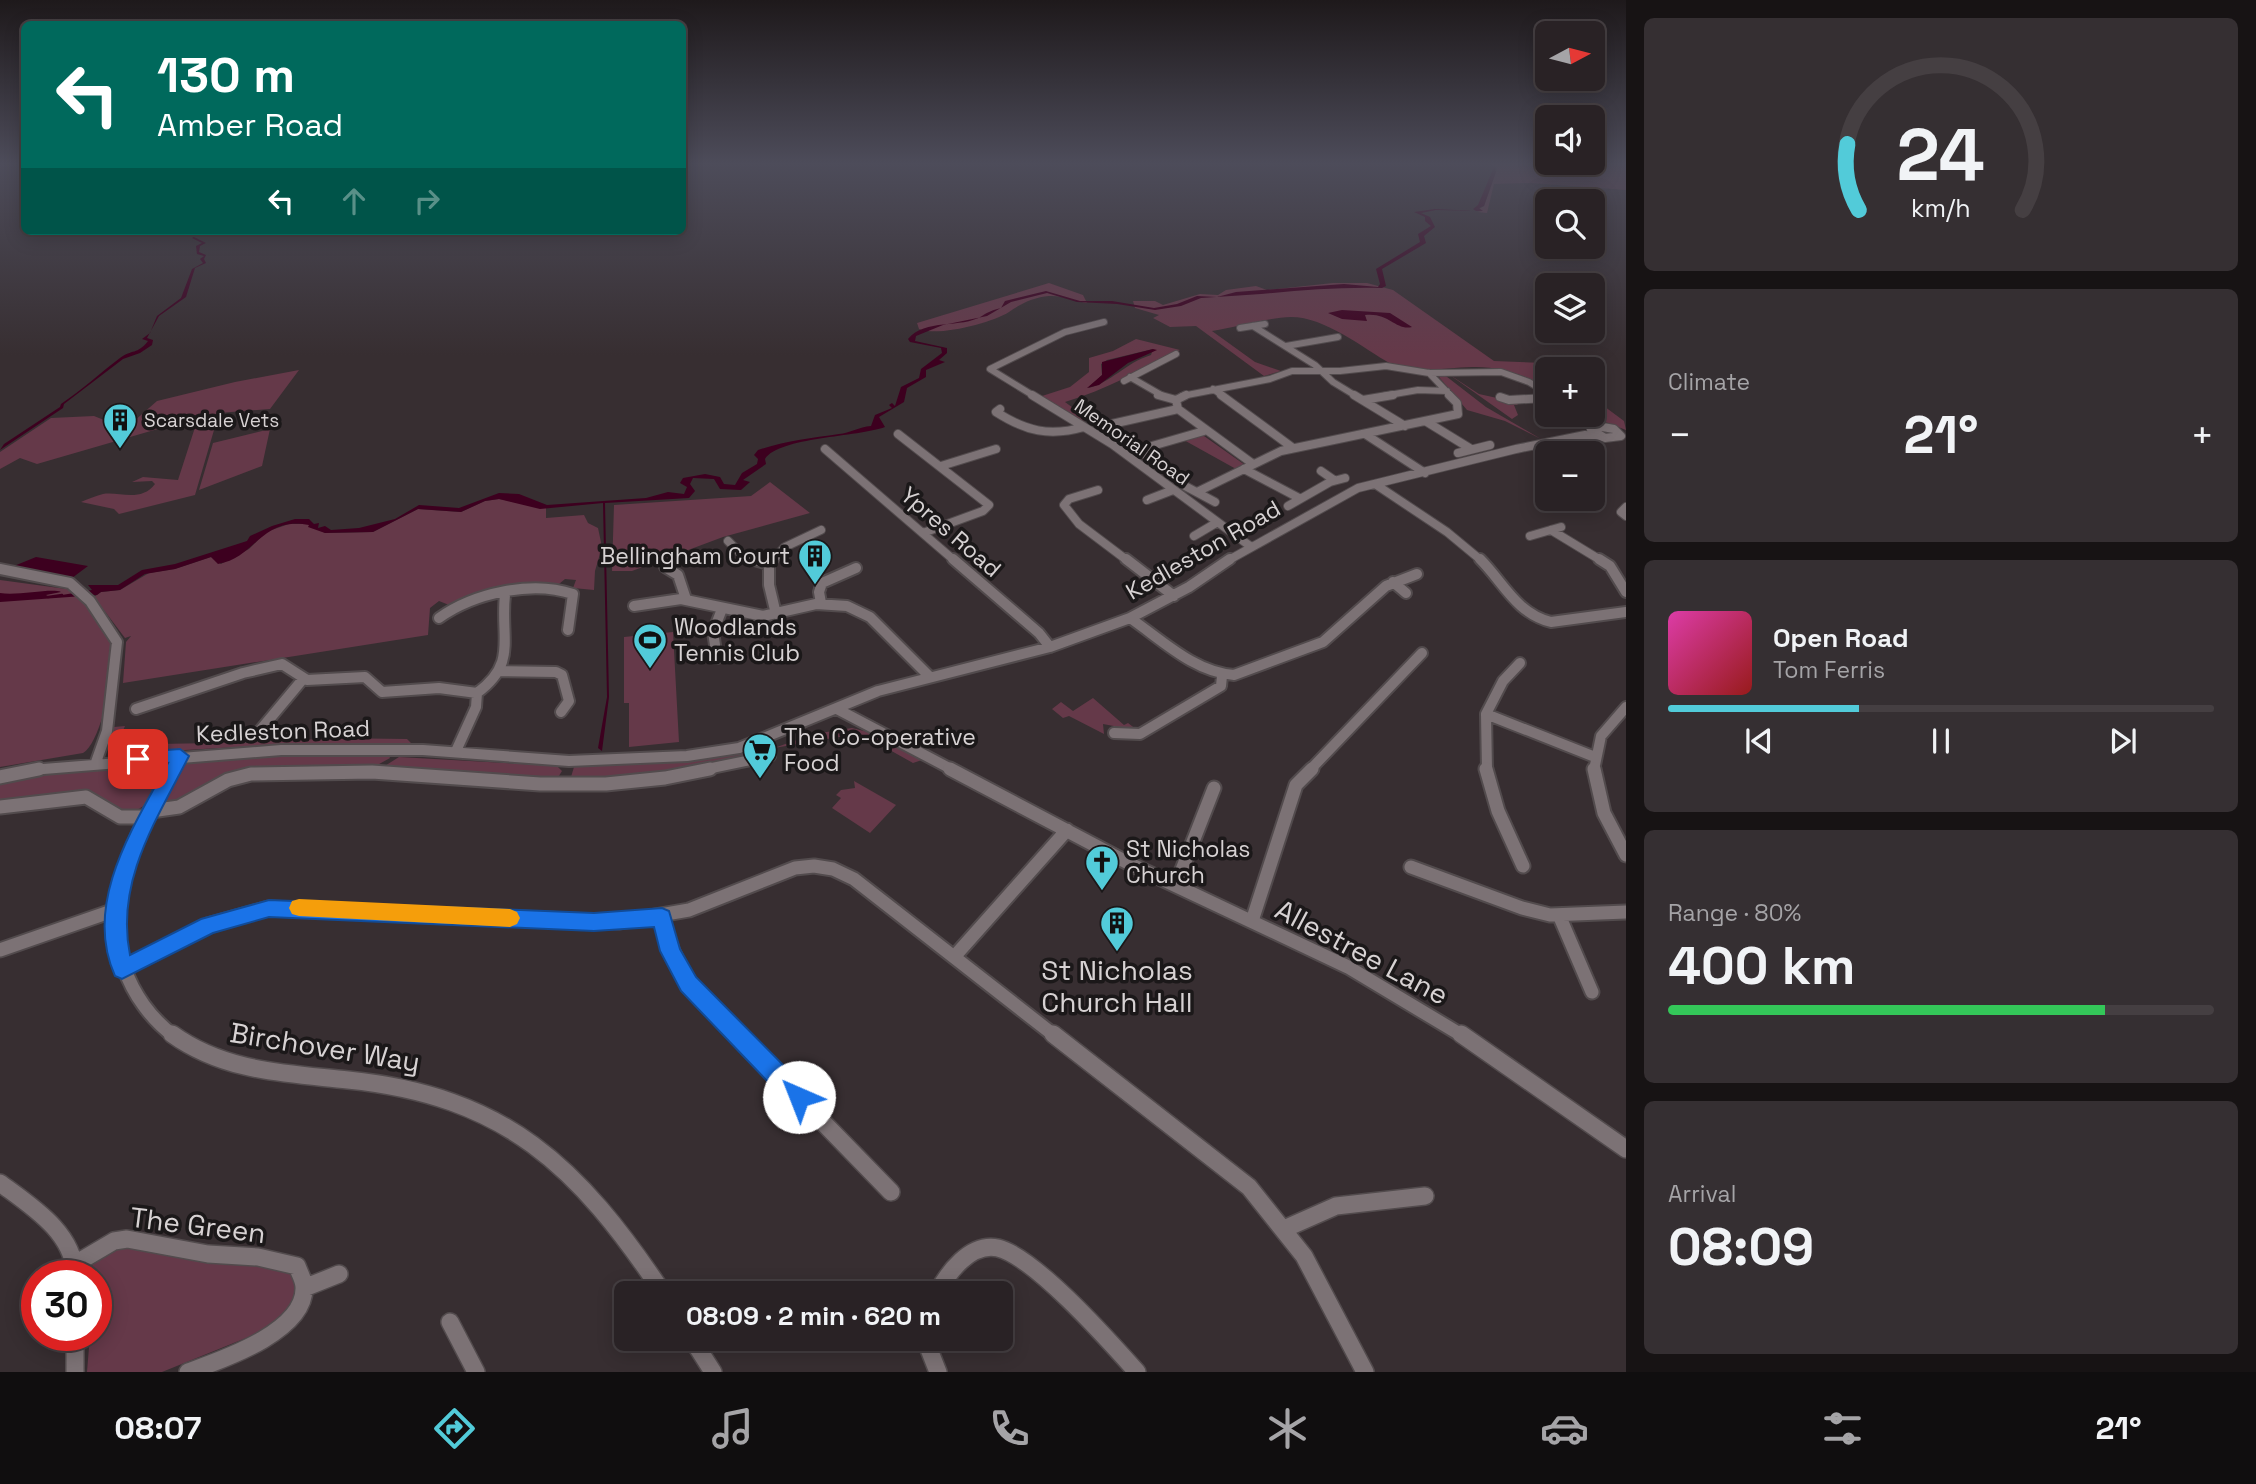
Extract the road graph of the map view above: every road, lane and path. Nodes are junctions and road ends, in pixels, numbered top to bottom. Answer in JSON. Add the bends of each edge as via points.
{"nodes":[{"id":1,"x":1104,"y":322,"type":"dead end"},
{"id":2,"x":1265,"y":324,"type":"dead end"},
{"id":3,"x":1253,"y":326,"type":"junction"},
{"id":4,"x":1240,"y":328,"type":"dead end"},
{"id":5,"x":1329,"y":332,"type":"dead end"},
{"id":6,"x":1338,"y":337,"type":"junction"},
{"id":7,"x":1347,"y":342,"type":"dead end"},
{"id":8,"x":1286,"y":346,"type":"junction"},
{"id":9,"x":1174,"y":358,"type":"dead end"},
{"id":10,"x":1322,"y":371,"type":"junction"},
{"id":11,"x":1429,"y":373,"type":"junction"},
{"id":12,"x":1535,"y":386,"type":"edge"},
{"id":13,"x":1213,"y":389,"type":"junction"},
{"id":14,"x":1447,"y":391,"type":"junction"},
{"id":15,"x":1500,"y":397,"type":"dead end"},
{"id":16,"x":1535,"y":398,"type":"edge"},
{"id":17,"x":1363,"y":400,"type":"junction"},
{"id":18,"x":1177,"y":405,"type":"junction"},
{"id":19,"x":995,"y":411,"type":"dead end"},
{"id":20,"x":1427,"y":422,"type":"junction"},
{"id":21,"x":1103,"y":426,"type":"dead end"},
{"id":22,"x":1405,"y":426,"type":"junction"},
{"id":23,"x":1605,"y":426,"type":"edge"},
{"id":24,"x":1084,"y":427,"type":"junction"},
{"id":25,"x":1587,"y":427,"type":"edge"},
{"id":26,"x":1601,"y":427,"type":"edge"},
{"id":27,"x":1204,"y":431,"type":"junction"},
{"id":28,"x":1589,"y":431,"type":"junction"},
{"id":29,"x":898,"y":433,"type":"dead end"},
{"id":30,"x":1365,"y":434,"type":"junction"},
{"id":31,"x":1621,"y":434,"type":"edge"},
{"id":32,"x":1130,"y":444,"type":"dead end"},
{"id":33,"x":1490,"y":445,"type":"dead end"},
{"id":34,"x":1293,"y":448,"type":"junction"},
{"id":35,"x":825,"y":449,"type":"dead end"},
{"id":36,"x":996,"y":449,"type":"dead end"},
{"id":37,"x":1471,"y":449,"type":"junction"},
{"id":38,"x":1138,"y":450,"type":"junction"},
{"id":39,"x":1458,"y":453,"type":"dead end"},
{"id":40,"x":1147,"y":456,"type":"dead end"},
{"id":41,"x":1253,"y":464,"type":"junction"},
{"id":42,"x":941,"y":466,"type":"junction"},
{"id":43,"x":1244,"y":470,"type":"junction"},
{"id":44,"x":1321,"y":471,"type":"dead end"},
{"id":45,"x":1424,"y":473,"type":"junction"},
{"id":46,"x":1345,"y":478,"type":"dead end"},
{"id":47,"x":1334,"y":480,"type":"junction"},
{"id":48,"x":1375,"y":484,"type":"junction"},
{"id":49,"x":1185,"y":486,"type":"dead end"},
{"id":50,"x":1098,"y":490,"type":"dead end"},
{"id":51,"x":1173,"y":490,"type":"junction"},
{"id":52,"x":1197,"y":492,"type":"junction"},
{"id":53,"x":1299,"y":498,"type":"junction"},
{"id":54,"x":1147,"y":500,"type":"dead end"},
{"id":55,"x":1215,"y":502,"type":"dead end"},
{"id":56,"x":1288,"y":506,"type":"dead end"},
{"id":57,"x":1624,"y":512,"type":"edge"},
{"id":58,"x":1609,"y":513,"type":"dead end"},
{"id":59,"x":1216,"y":523,"type":"junction"},
{"id":60,"x":1561,"y":527,"type":"dead end"},
{"id":61,"x":821,"y":530,"type":"dead end"},
{"id":62,"x":1551,"y":530,"type":"junction"},
{"id":63,"x":923,"y":533,"type":"junction"},
{"id":64,"x":1194,"y":536,"type":"dead end"},
{"id":65,"x":1530,"y":536,"type":"dead end"},
{"id":66,"x":727,"y":541,"type":"dead end"},
{"id":67,"x":1250,"y":546,"type":"junction"},
{"id":68,"x":769,"y":565,"type":"junction"},
{"id":69,"x":665,"y":567,"type":"dead end"},
{"id":70,"x":856,"y":568,"type":"dead end"},
{"id":71,"x":0,"y":569,"type":"edge"},
{"id":72,"x":1417,"y":574,"type":"dead end"},
{"id":73,"x":1393,"y":582,"type":"junction"},
{"id":74,"x":1626,"y":592,"type":"edge"},
{"id":75,"x":1406,"y":593,"type":"dead end"},
{"id":76,"x":505,"y":595,"type":"junction"},
{"id":77,"x":1174,"y":596,"type":"junction"},
{"id":78,"x":686,"y":600,"type":"junction"},
{"id":79,"x":821,"y":603,"type":"junction"},
{"id":80,"x":634,"y":606,"type":"dead end"},
{"id":81,"x":722,"y":609,"type":"junction"},
{"id":82,"x":1626,"y":611,"type":"edge"},
{"id":83,"x":776,"y":614,"type":"junction"},
{"id":84,"x":439,"y":618,"type":"dead end"},
{"id":85,"x":1130,"y":618,"type":"junction"},
{"id":86,"x":568,"y":630,"type":"dead end"},
{"id":87,"x":1050,"y":647,"type":"junction"},
{"id":88,"x":1422,"y":653,"type":"dead end"},
{"id":89,"x":717,"y":658,"type":"dead end"},
{"id":90,"x":1520,"y":663,"type":"dead end"},
{"id":91,"x":499,"y":671,"type":"junction"},
{"id":92,"x":1222,"y":676,"type":"junction"},
{"id":93,"x":930,"y":677,"type":"junction"},
{"id":94,"x":303,"y":679,"type":"junction"},
{"id":95,"x":477,"y":693,"type":"junction"},
{"id":96,"x":1626,"y":707,"type":"edge"},
{"id":97,"x":136,"y":709,"type":"dead end"},
{"id":98,"x":836,"y":709,"type":"junction"},
{"id":99,"x":561,"y":712,"type":"dead end"},
{"id":100,"x":1486,"y":714,"type":"junction"},
{"id":101,"x":1114,"y":733,"type":"dead end"},
{"id":102,"x":257,"y":734,"type":"junction"},
{"id":103,"x":271,"y":734,"type":"dead end"},
{"id":104,"x":229,"y":737,"type":"dead end"},
{"id":105,"x":765,"y":740,"type":"junction"},
{"id":106,"x":456,"y":751,"type":"junction"},
{"id":107,"x":180,"y":756,"type":"junction"},
{"id":108,"x":1595,"y":757,"type":"junction"},
{"id":109,"x":569,"y":761,"type":"junction"},
{"id":110,"x":96,"y":762,"type":"junction"},
{"id":111,"x":0,"y":777,"type":"edge"},
{"id":112,"x":562,"y":784,"type":"junction"},
{"id":113,"x":1214,"y":788,"type":"dead end"},
{"id":114,"x":0,"y":807,"type":"edge"},
{"id":115,"x":150,"y":814,"type":"junction"},
{"id":116,"x":1067,"y":830,"type":"junction"},
{"id":117,"x":1626,"y":855,"type":"edge"},
{"id":118,"x":1523,"y":866,"type":"dead end"},
{"id":119,"x":1418,"y":873,"type":"dead end"},
{"id":120,"x":1176,"y":885,"type":"junction"},
{"id":121,"x":115,"y":910,"type":"junction"},
{"id":122,"x":1626,"y":912,"type":"edge"},
{"id":123,"x":1559,"y":915,"type":"junction"},
{"id":124,"x":662,"y":917,"type":"junction"},
{"id":125,"x":1252,"y":921,"type":"junction"},
{"id":126,"x":0,"y":950,"type":"edge"},
{"id":127,"x":954,"y":957,"type":"junction"},
{"id":128,"x":122,"y":969,"type":"junction"},
{"id":129,"x":1592,"y":992,"type":"dead end"},
{"id":130,"x":1626,"y":1149,"type":"edge"},
{"id":131,"x":0,"y":1183,"type":"edge"},
{"id":132,"x":891,"y":1192,"type":"dead end"},
{"id":133,"x":1425,"y":1196,"type":"dead end"},
{"id":134,"x":1284,"y":1228,"type":"junction"},
{"id":135,"x":70,"y":1260,"type":"edge"},
{"id":136,"x":88,"y":1260,"type":"edge"},
{"id":137,"x":339,"y":1273,"type":"dead end"},
{"id":138,"x":655,"y":1281,"type":"edge"},
{"id":139,"x":943,"y":1281,"type":"edge"},
{"id":140,"x":304,"y":1288,"type":"junction"},
{"id":141,"x":450,"y":1322,"type":"dead end"},
{"id":142,"x":75,"y":1351,"type":"edge"},
{"id":143,"x":700,"y":1351,"type":"edge"},
{"id":144,"x":930,"y":1351,"type":"edge"},
{"id":145,"x":75,"y":1372,"type":"edge"},
{"id":146,"x":188,"y":1372,"type":"edge"},
{"id":147,"x":476,"y":1372,"type":"edge"},
{"id":148,"x":713,"y":1372,"type":"edge"},
{"id":149,"x":938,"y":1372,"type":"edge"},
{"id":150,"x":1137,"y":1372,"type":"edge"},
{"id":151,"x":1365,"y":1372,"type":"edge"}],
"edges":[{"from":1,"to":24,"type":"street","name":"Memorial Road","via":[[1065,332],[990,367],[991,372]]},
{"from":2,"to":3,"type":"street"},
{"from":3,"to":4,"type":"street"},
{"from":3,"to":8,"type":"street"},
{"from":5,"to":6,"type":"street"},
{"from":6,"to":7,"type":"street"},
{"from":6,"to":8,"type":"street"},
{"from":8,"to":10,"type":"street"},
{"from":9,"to":18,"type":"street","via":[[1127,379]]},
{"from":10,"to":11,"type":"street","via":[[1386,366]]},
{"from":10,"to":13,"type":"street","via":[[1292,371]]},
{"from":10,"to":17,"type":"street"},
{"from":11,"to":12,"type":"street","via":[[1501,372]]},
{"from":11,"to":14,"type":"street"},
{"from":13,"to":18,"type":"street","via":[[1184,395]]},
{"from":13,"to":34,"type":"street"},
{"from":14,"to":17,"type":"street","via":[[1418,390]]},
{"from":14,"to":20,"type":"street","via":[[1460,411]]},
{"from":15,"to":16,"type":"street","via":[[1518,402]]},
{"from":17,"to":22,"type":"street"},
{"from":18,"to":21,"type":"street"},
{"from":18,"to":27,"type":"street"},
{"from":19,"to":24,"type":"street","via":[[1040,435]]},
{"from":20,"to":22,"type":"street"},
{"from":20,"to":37,"type":"street"},
{"from":22,"to":30,"type":"street"},
{"from":23,"to":31,"type":"street"},
{"from":24,"to":51,"type":"street","name":"Memorial Road"},
{"from":25,"to":28,"type":"street"},
{"from":26,"to":28,"type":"street"},
{"from":27,"to":38,"type":"street"},
{"from":27,"to":41,"type":"street"},
{"from":28,"to":31,"type":"street","name":"Kedleston Road","via":[[1624,447]]},
{"from":28,"to":45,"type":"street","name":"Kedleston Road"},
{"from":29,"to":42,"type":"street"},
{"from":30,"to":34,"type":"street"},
{"from":30,"to":45,"type":"street"},
{"from":32,"to":38,"type":"street"},
{"from":33,"to":37,"type":"street"},
{"from":34,"to":41,"type":"street"},
{"from":35,"to":63,"type":"street","name":"Ypres Road"},
{"from":36,"to":42,"type":"street"},
{"from":37,"to":39,"type":"street"},
{"from":38,"to":40,"type":"street"},
{"from":41,"to":43,"type":"street"},
{"from":42,"to":63,"type":"street","via":[[989,507]]},
{"from":43,"to":52,"type":"street"},
{"from":43,"to":53,"type":"street"},
{"from":44,"to":47,"type":"street"},
{"from":45,"to":48,"type":"street","name":"Kedleston Road"},
{"from":46,"to":47,"type":"street"},
{"from":47,"to":53,"type":"street"},
{"from":48,"to":67,"type":"street","name":"Kedleston Road","via":[[1351,491]]},
{"from":48,"to":82,"type":"street","via":[[1476,556],[1511,597],[1540,620]]},
{"from":49,"to":52,"type":"street"},
{"from":50,"to":77,"type":"street","via":[[1064,502]]},
{"from":51,"to":54,"type":"street"},
{"from":51,"to":59,"type":"street","name":"Memorial Road"},
{"from":52,"to":55,"type":"street"},
{"from":53,"to":56,"type":"street"},
{"from":57,"to":58,"type":"street"},
{"from":59,"to":64,"type":"street"},
{"from":59,"to":67,"type":"street","name":"Memorial Road"},
{"from":60,"to":62,"type":"street"},
{"from":61,"to":68,"type":"street","via":[[806,531]]},
{"from":62,"to":65,"type":"street"},
{"from":62,"to":74,"type":"street","via":[[1610,566]]},
{"from":63,"to":87,"type":"street","name":"Ypres Road","via":[[1040,633]]},
{"from":66,"to":68,"type":"street","via":[[745,558]]},
{"from":67,"to":77,"type":"street","name":"Kedleston Road"},
{"from":68,"to":83,"type":"street"},
{"from":69,"to":78,"type":"street","via":[[678,575]]},
{"from":70,"to":79,"type":"street","via":[[822,583]]},
{"from":71,"to":110,"type":"street","via":[[70,583],[90,601],[117,642],[107,731]]},
{"from":72,"to":73,"type":"street"},
{"from":73,"to":75,"type":"street"},
{"from":73,"to":92,"type":"street","via":[[1323,642],[1239,674]]},
{"from":76,"to":84,"type":"street","via":[[455,606]]},
{"from":76,"to":86,"type":"street","via":[[545,587],[572,592]]},
{"from":76,"to":91,"type":"street","via":[[507,651]]},
{"from":77,"to":85,"type":"street","name":"Kedleston Road"},
{"from":78,"to":80,"type":"street"},
{"from":78,"to":81,"type":"street"},
{"from":79,"to":83,"type":"street"},
{"from":79,"to":93,"type":"street","via":[[847,606],[867,615]]},
{"from":81,"to":83,"type":"street"},
{"from":81,"to":89,"type":"street","via":[[712,624]]},
{"from":85,"to":87,"type":"street","name":"Kedleston Road"},
{"from":85,"to":92,"type":"street"},
{"from":87,"to":93,"type":"street","name":"Kedleston Road"},
{"from":88,"to":125,"type":"street","via":[[1296,785]]},
{"from":90,"to":100,"type":"street","via":[[1503,681]]},
{"from":91,"to":95,"type":"street"},
{"from":91,"to":99,"type":"street","via":[[562,675],[569,701]]},
{"from":92,"to":101,"type":"street","via":[[1222,686],[1140,734]]},
{"from":93,"to":98,"type":"street","name":"Kedleston Road","via":[[878,691]]},
{"from":94,"to":95,"type":"street","via":[[361,676],[382,692],[439,688]]},
{"from":94,"to":97,"type":"street","via":[[289,665],[275,664]]},
{"from":94,"to":102,"type":"street"},
{"from":95,"to":106,"type":"street","via":[[477,707]]},
{"from":96,"to":108,"type":"street","via":[[1603,733]]},
{"from":98,"to":105,"type":"street","name":"Kedleston Road"},
{"from":98,"to":116,"type":"street","name":"Allestree Lane"},
{"from":100,"to":108,"type":"street"},
{"from":100,"to":118,"type":"street","via":[[1482,741],[1488,779]]},
{"from":102,"to":103,"type":"street"},
{"from":102,"to":104,"type":"street"},
{"from":105,"to":109,"type":"street","name":"Kedleston Road","via":[[687,756]]},
{"from":105,"to":112,"type":"street","name":"Kedleston Road","via":[[770,756],[665,778]]},
{"from":106,"to":107,"type":"street","name":"Kedleston Road","via":[[330,748]]},
{"from":106,"to":109,"type":"street","name":"Kedleston Road"},
{"from":107,"to":110,"type":"street","name":"Kedleston Road"},
{"from":107,"to":115,"type":"street","name":"Birchover Way"},
{"from":108,"to":117,"type":"street","via":[[1602,807]]},
{"from":109,"to":112,"type":"street"},
{"from":110,"to":111,"type":"street","name":"Kedleston Road"},
{"from":112,"to":115,"type":"street","name":"Kedleston Road","via":[[372,772],[251,774],[228,779],[179,807]]},
{"from":113,"to":120,"type":"street"},
{"from":114,"to":115,"type":"street","name":"Kedleston Road","via":[[86,797],[120,817]]},
{"from":115,"to":121,"type":"street","name":"Birchover Way","via":[[126,863]]},
{"from":116,"to":120,"type":"street","name":"Allestree Lane"},
{"from":116,"to":127,"type":"street"},
{"from":119,"to":123,"type":"street","via":[[1522,908]]},
{"from":120,"to":125,"type":"street","name":"Allestree Lane"},
{"from":121,"to":126,"type":"street"},
{"from":121,"to":128,"type":"street","name":"Birchover Way"},
{"from":122,"to":123,"type":"street"},
{"from":123,"to":129,"type":"street"},
{"from":124,"to":127,"type":"street","via":[[698,908],[795,866],[827,866],[854,879]]},
{"from":124,"to":128,"type":"street","via":[[594,922],[269,908],[208,925]]},
{"from":124,"to":132,"type":"street","via":[[670,951],[688,984]]},
{"from":125,"to":130,"type":"street","name":"Allestree Lane","via":[[1416,1005]]},
{"from":127,"to":134,"type":"street","via":[[1233,1172]]},
{"from":128,"to":138,"type":"street","name":"Birchover Way","via":[[150,1018],[175,1040],[206,1055],[256,1070],[407,1087],[470,1107],[513,1129],[551,1155],[614,1220]]},
{"from":131,"to":135,"type":"street","via":[[50,1220]]},
{"from":133,"to":134,"type":"street","via":[[1336,1206]]},
{"from":134,"to":151,"type":"street","via":[[1304,1256]]},
{"from":136,"to":140,"type":"street","name":"The Green","via":[[114,1241],[127,1239],[288,1263],[297,1266]]},
{"from":137,"to":140,"type":"street"},
{"from":139,"to":150,"type":"street","via":[[977,1250],[1001,1248],[1037,1273]]},
{"from":140,"to":146,"type":"street","via":[[299,1307],[267,1339]]},
{"from":141,"to":147,"type":"street"},
{"from":142,"to":145,"type":"street"},
{"from":143,"to":148,"type":"street"},
{"from":144,"to":149,"type":"street"}]}
